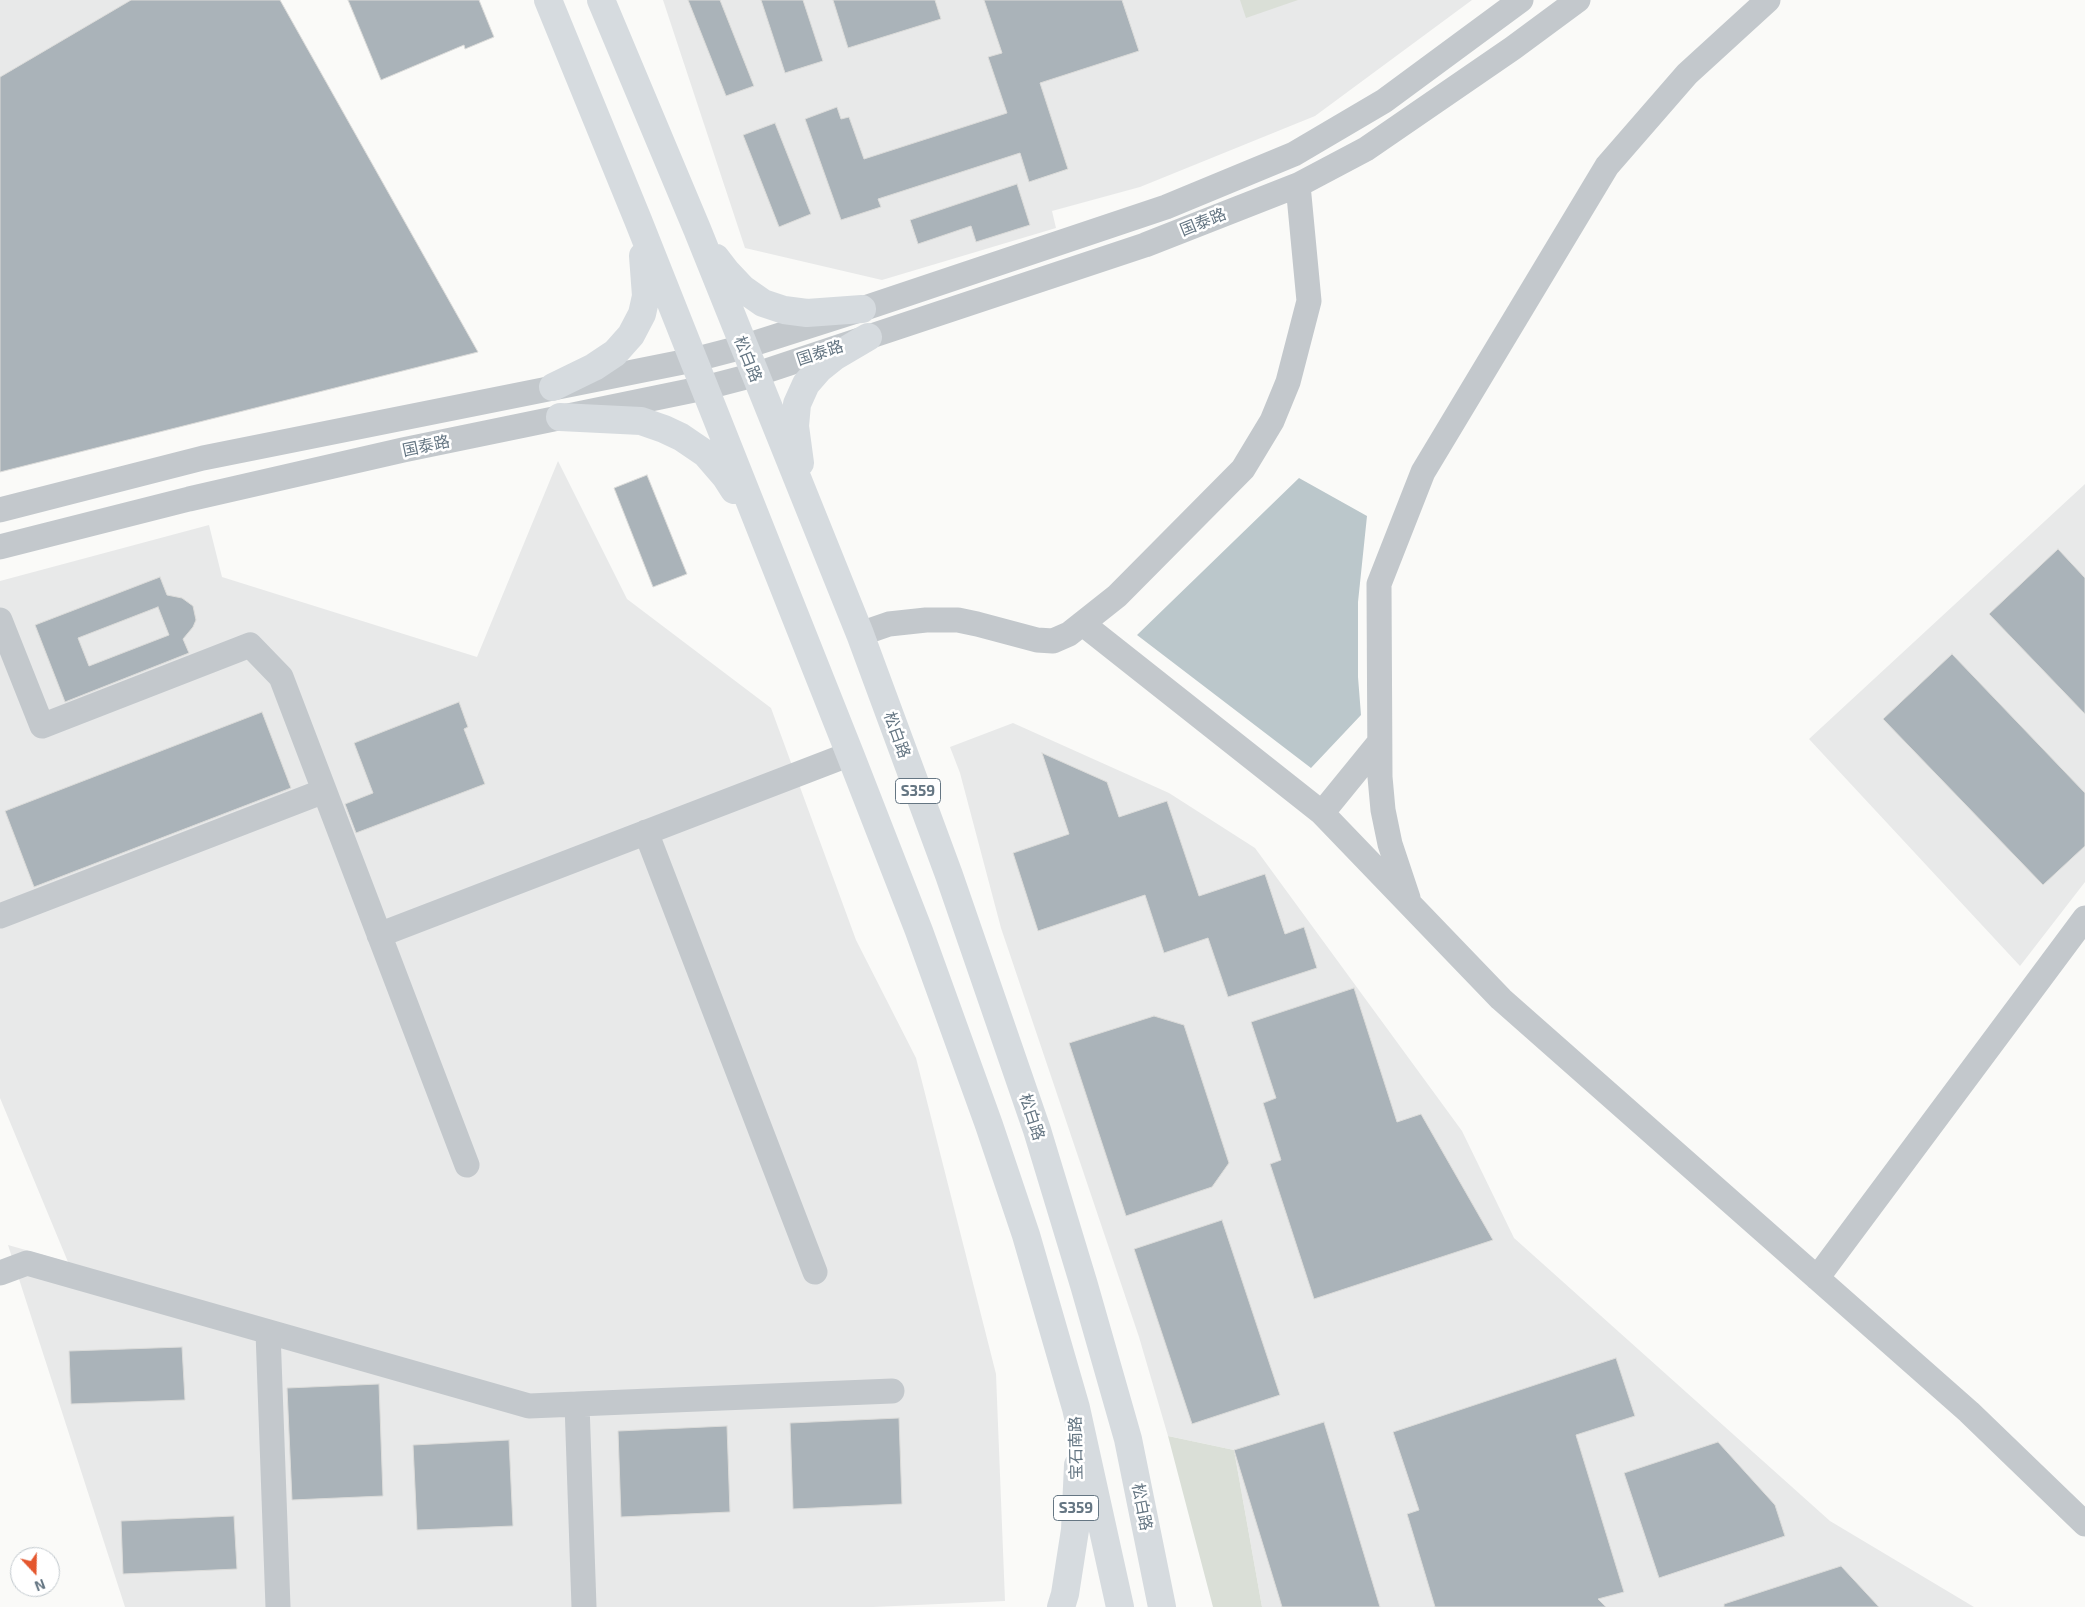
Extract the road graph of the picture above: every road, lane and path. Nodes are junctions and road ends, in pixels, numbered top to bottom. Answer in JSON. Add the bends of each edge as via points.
{"nodes":[{"id":1,"x":548,"y":0,"type":"edge"},
{"id":2,"x":601,"y":0,"type":"edge"},
{"id":3,"x":1521,"y":0,"type":"edge"},
{"id":4,"x":1578,"y":0,"type":"edge"},
{"id":5,"x":1768,"y":0,"type":"edge"},
{"id":6,"x":1298,"y":185,"type":"junction"},
{"id":7,"x":638,"y":220,"type":"junction"},
{"id":8,"x":697,"y":229,"type":"junction"},
{"id":9,"x":862,"y":309,"type":"junction"},
{"id":10,"x":868,"y":337,"type":"junction"},
{"id":11,"x":743,"y":347,"type":"junction"},
{"id":12,"x":693,"y":360,"type":"junction"},
{"id":13,"x":754,"y":375,"type":"junction"},
{"id":14,"x":553,"y":387,"type":"junction"},
{"id":15,"x":704,"y":388,"type":"junction"},
{"id":16,"x":560,"y":418,"type":"junction"},
{"id":17,"x":0,"y":510,"type":"edge"},
{"id":18,"x":762,"y":534,"type":"junction"},
{"id":19,"x":819,"y":534,"type":"junction"},
{"id":20,"x":0,"y":547,"type":"edge"},
{"id":21,"x":0,"y":620,"type":"edge"},
{"id":22,"x":1083,"y":624,"type":"junction"},
{"id":23,"x":860,"y":634,"type":"junction"},
{"id":24,"x":1379,"y":743,"type":"junction"},
{"id":25,"x":850,"y":754,"type":"junction"},
{"id":26,"x":324,"y":791,"type":"junction"},
{"id":27,"x":1322,"y":813,"type":"junction"},
{"id":28,"x":646,"y":832,"type":"junction"},
{"id":29,"x":1412,"y":908,"type":"junction"},
{"id":30,"x":0,"y":916,"type":"edge"},
{"id":31,"x":2085,"y":918,"type":"edge"},
{"id":32,"x":379,"y":935,"type":"junction"},
{"id":33,"x":467,"y":1165,"type":"dead end"},
{"id":34,"x":815,"y":1272,"type":"dead end"},
{"id":35,"x":0,"y":1274,"type":"edge"},
{"id":36,"x":1817,"y":1278,"type":"junction"},
{"id":37,"x":268,"y":1332,"type":"junction"},
{"id":38,"x":892,"y":1391,"type":"dead end"},
{"id":39,"x":577,"y":1404,"type":"junction"},
{"id":40,"x":1076,"y":1408,"type":"junction"},
{"id":41,"x":2085,"y":1524,"type":"edge"},
{"id":42,"x":278,"y":1607,"type":"edge"},
{"id":43,"x":584,"y":1607,"type":"edge"},
{"id":44,"x":1061,"y":1607,"type":"edge"},
{"id":45,"x":1120,"y":1607,"type":"edge"},
{"id":46,"x":1162,"y":1607,"type":"edge"}],
"edges":[{"from":1,"to":7,"type":"main road","number":"S359"},
{"from":2,"to":8,"type":"main road","name":"松白路","number":"S359"},
{"from":3,"to":9,"type":"street","name":"国泰路","via":[[1384,101],[1294,154],[1166,207]]},
{"from":4,"to":6,"type":"street","name":"国泰路","via":[[1366,150]]},
{"from":5,"to":24,"type":"street","via":[[1687,74],[1607,166],[1423,472],[1379,584]]},
{"from":6,"to":10,"type":"street","name":"国泰路","via":[[1145,245]]},
{"from":6,"to":22,"type":"street","via":[[1309,301],[1288,382],[1272,421],[1242,469],[1118,596]]},
{"from":7,"to":12,"type":"main road","number":"S359"},
{"from":7,"to":14,"type":"main road","via":[[645,271],[646,296],[642,314],[631,335],[615,353]]},
{"from":8,"to":9,"type":"main road","via":[[726,271],[743,290],[762,303],[807,313]]},
{"from":8,"to":11,"type":"main road","name":"松白路","number":"S359"},
{"from":9,"to":11,"type":"street","name":"国泰路"},
{"from":10,"to":13,"type":"street","name":"国泰路"},
{"from":10,"to":19,"type":"main road","via":[[819,369],[806,384],[798,404],[797,444]]},
{"from":11,"to":12,"type":"street","name":"国泰路"},
{"from":11,"to":13,"type":"main road","name":"松白路","number":"S359"},
{"from":12,"to":14,"type":"street","name":"国泰路"},
{"from":12,"to":15,"type":"main road","number":"S359"},
{"from":13,"to":15,"type":"street","name":"国泰路"},
{"from":13,"to":19,"type":"main road","name":"松白路","number":"S359"},
{"from":14,"to":17,"type":"street","name":"国泰路","via":[[203,458]]},
{"from":15,"to":16,"type":"street","name":"国泰路"},
{"from":15,"to":18,"type":"main road","number":"S359"},
{"from":16,"to":18,"type":"main road","via":[[641,422],[682,437],[706,454],[725,476]]},
{"from":16,"to":20,"type":"street","name":"国泰路","via":[[189,499]]},
{"from":18,"to":25,"type":"main road","number":"S359"},
{"from":19,"to":23,"type":"main road","name":"松白路","number":"S359"},
{"from":21,"to":26,"type":"street","via":[[42,726],[250,645],[281,677]]},
{"from":22,"to":23,"type":"street","via":[[1053,641],[958,620],[889,624]]},
{"from":22,"to":27,"type":"street"},
{"from":23,"to":46,"type":"main road","name":"松白路","number":"S359","via":[[949,875],[1037,1130],[1128,1438]]},
{"from":24,"to":27,"type":"street"},
{"from":24,"to":29,"type":"street","via":[[1383,810],[1392,852]]},
{"from":25,"to":28,"type":"street"},
{"from":25,"to":40,"type":"main road","number":"S359","via":[[919,931],[989,1125],[1026,1235]]},
{"from":26,"to":30,"type":"street"},
{"from":26,"to":32,"type":"street"},
{"from":27,"to":29,"type":"street"},
{"from":28,"to":32,"type":"street"},
{"from":28,"to":34,"type":"street"},
{"from":29,"to":36,"type":"street","via":[[1501,999]]},
{"from":31,"to":36,"type":"street"},
{"from":32,"to":33,"type":"street"},
{"from":35,"to":37,"type":"street","via":[[27,1264]]},
{"from":36,"to":41,"type":"street","via":[[1969,1412]]},
{"from":37,"to":39,"type":"street","via":[[529,1406]]},
{"from":37,"to":42,"type":"street"},
{"from":38,"to":39,"type":"street"},
{"from":39,"to":43,"type":"street"},
{"from":40,"to":44,"type":"main road","name":"宝石南路","number":"S359","via":[[1078,1476],[1075,1530]]},
{"from":40,"to":45,"type":"main road"}]}
